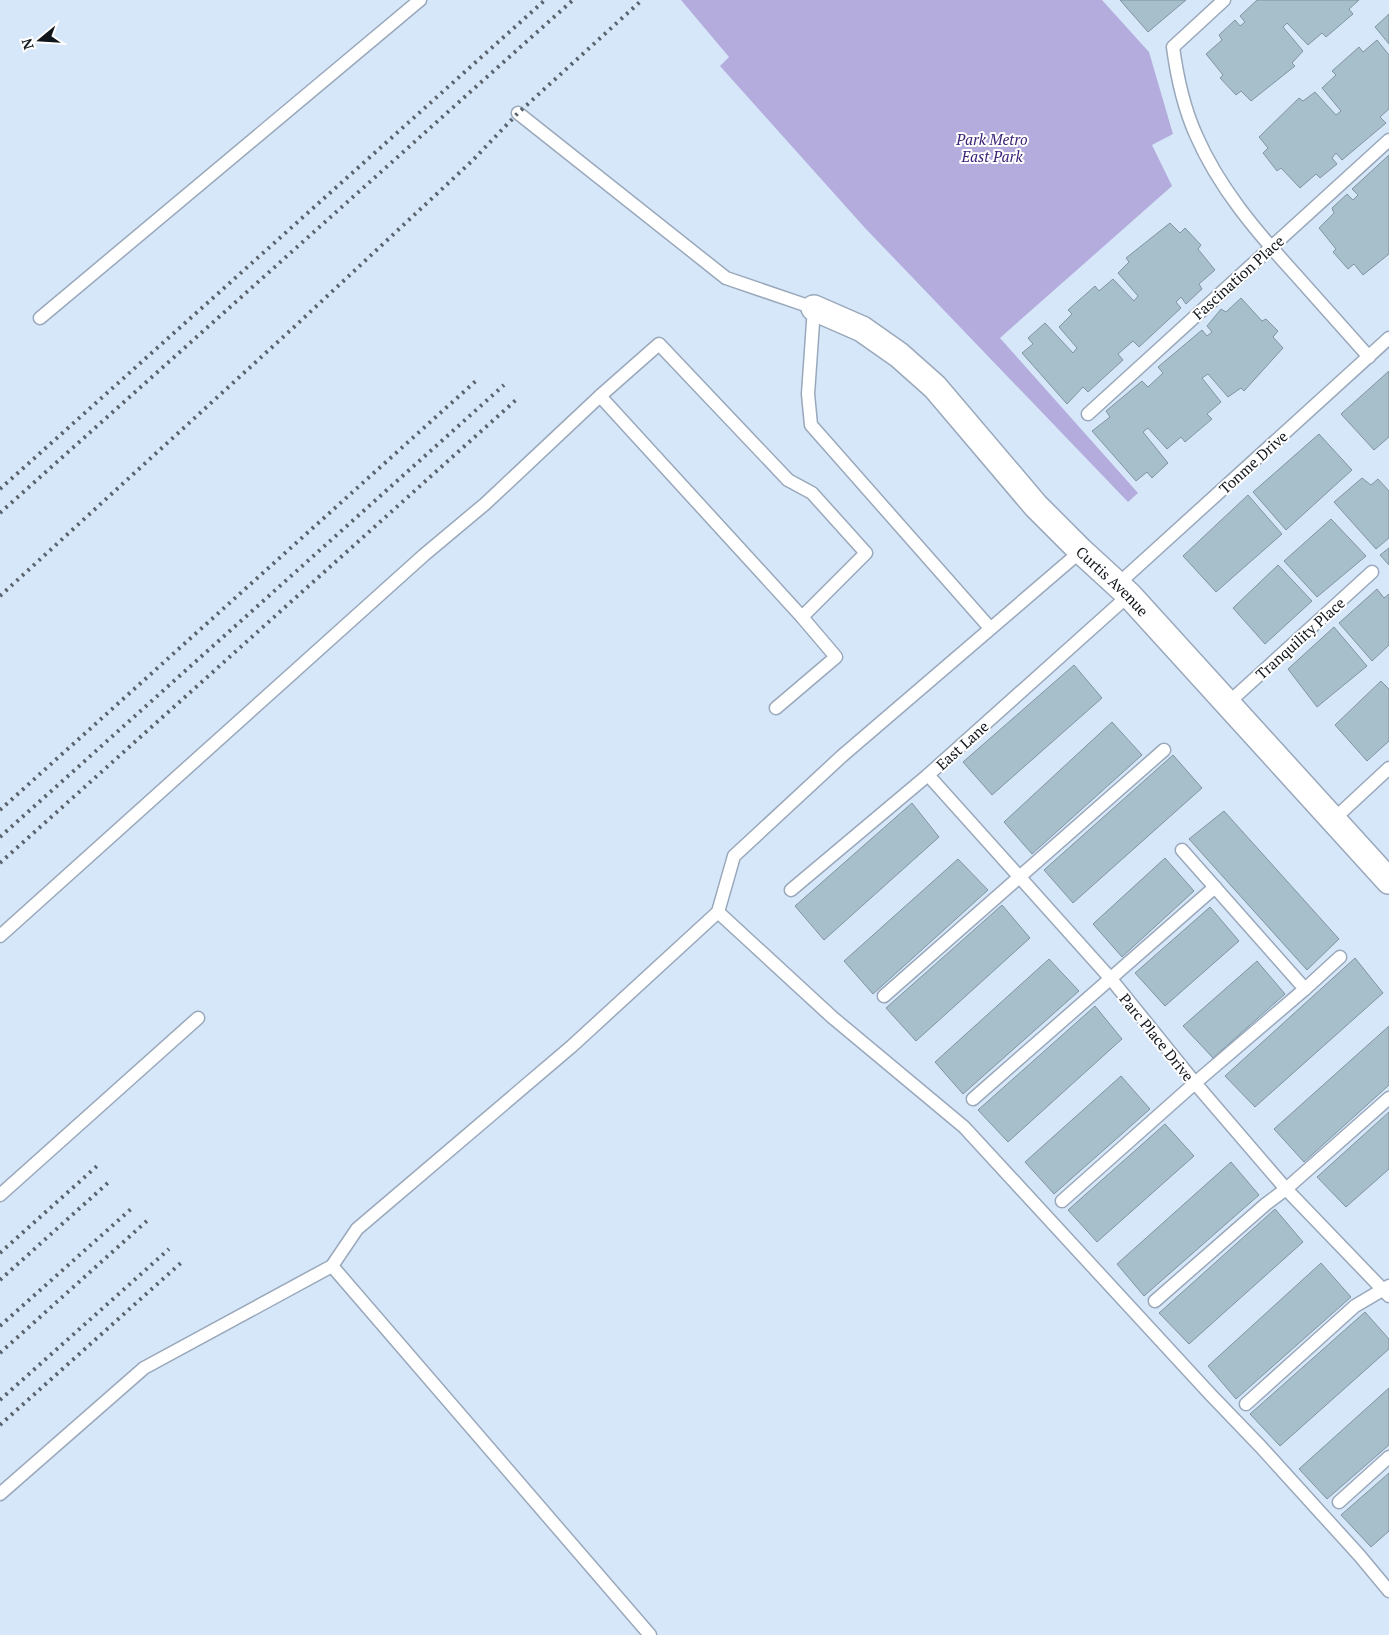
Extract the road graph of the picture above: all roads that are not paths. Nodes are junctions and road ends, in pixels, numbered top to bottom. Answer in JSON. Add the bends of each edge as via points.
{"nodes":[{"id":1,"x":420,"y":0,"type":"edge"},
{"id":2,"x":1224,"y":0,"type":"edge"},
{"id":3,"x":518,"y":113,"type":"dead end"},
{"id":4,"x":1389,"y":140,"type":"edge"},
{"id":5,"x":1271,"y":248,"type":"junction"},
{"id":6,"x":814,"y":308,"type":"junction"},
{"id":7,"x":40,"y":318,"type":"dead end"},
{"id":8,"x":1389,"y":338,"type":"edge"},
{"id":9,"x":1369,"y":357,"type":"junction"},
{"id":10,"x":600,"y":396,"type":"junction"},
{"id":11,"x":1088,"y":414,"type":"dead end"},
{"id":12,"x":1081,"y":551,"type":"junction"},
{"id":13,"x":1372,"y":572,"type":"dead end"},
{"id":14,"x":1123,"y":590,"type":"junction"},
{"id":15,"x":802,"y":616,"type":"junction"},
{"id":16,"x":990,"y":628,"type":"junction"},
{"id":17,"x":1227,"y":704,"type":"junction"},
{"id":18,"x":776,"y":708,"type":"dead end"},
{"id":19,"x":1164,"y":750,"type":"dead end"},
{"id":20,"x":1389,"y":768,"type":"edge"},
{"id":21,"x":928,"y":775,"type":"junction"},
{"id":22,"x":1334,"y":818,"type":"junction"},
{"id":23,"x":1182,"y":850,"type":"dead end"},
{"id":24,"x":1020,"y":878,"type":"junction"},
{"id":25,"x":1389,"y":881,"type":"edge"},
{"id":26,"x":1215,"y":887,"type":"junction"},
{"id":27,"x":791,"y":890,"type":"dead end"},
{"id":28,"x":718,"y":912,"type":"junction"},
{"id":29,"x":0,"y":936,"type":"edge"},
{"id":30,"x":1340,"y":957,"type":"dead end"},
{"id":31,"x":1111,"y":979,"type":"junction"},
{"id":32,"x":1305,"y":989,"type":"junction"},
{"id":33,"x":884,"y":996,"type":"dead end"},
{"id":34,"x":198,"y":1018,"type":"dead end"},
{"id":35,"x":1195,"y":1083,"type":"junction"},
{"id":36,"x":1389,"y":1098,"type":"edge"},
{"id":37,"x":973,"y":1100,"type":"dead end"},
{"id":38,"x":1286,"y":1189,"type":"junction"},
{"id":39,"x":0,"y":1195,"type":"edge"},
{"id":40,"x":1062,"y":1200,"type":"dead end"},
{"id":41,"x":332,"y":1266,"type":"junction"},
{"id":42,"x":1387,"y":1290,"type":"edge"},
{"id":43,"x":1155,"y":1301,"type":"dead end"},
{"id":44,"x":1246,"y":1404,"type":"dead end"},
{"id":45,"x":1389,"y":1457,"type":"edge"},
{"id":46,"x":0,"y":1494,"type":"edge"},
{"id":47,"x":1340,"y":1502,"type":"dead end"},
{"id":48,"x":1389,"y":1591,"type":"edge"},
{"id":49,"x":650,"y":1635,"type":"edge"}],
"edges":[{"from":1,"to":7,"type":"lane"},
{"from":2,"to":5,"type":"lane","via":[[1173,47],[1176,75],[1196,135],[1229,195]]},
{"from":3,"to":6,"type":"lane","via":[[726,278]]},
{"from":4,"to":5,"type":"lane","name":"Fascination Place"},
{"from":5,"to":9,"type":"lane"},
{"from":5,"to":11,"type":"lane","name":"Fascination Place"},
{"from":6,"to":12,"type":"street","name":"Curtis Avenue","via":[[862,329],[899,355],[935,387],[1036,506]]},
{"from":6,"to":16,"type":"lane","via":[[808,394],[811,425]]},
{"from":8,"to":9,"type":"lane","name":"Tonme Drive"},
{"from":9,"to":14,"type":"lane","name":"Tonme Drive"},
{"from":10,"to":15,"type":"lane"},
{"from":10,"to":15,"type":"lane","via":[[659,344],[788,480],[812,493],[866,553]]},
{"from":10,"to":29,"type":"lane","via":[[485,504]]},
{"from":12,"to":14,"type":"street","name":"Curtis Avenue"},
{"from":12,"to":16,"type":"lane"},
{"from":13,"to":17,"type":"lane","name":"Tranquility Place"},
{"from":14,"to":17,"type":"street","name":"Curtis Avenue"},
{"from":14,"to":21,"type":"lane","name":"East Lane"},
{"from":15,"to":18,"type":"lane","via":[[836,657]]},
{"from":16,"to":28,"type":"lane","via":[[842,756],[734,856]]},
{"from":17,"to":22,"type":"street","name":"Curtis Avenue"},
{"from":19,"to":24,"type":"lane"},
{"from":20,"to":22,"type":"lane"},
{"from":21,"to":24,"type":"lane","name":"Parc Place Drive"},
{"from":21,"to":27,"type":"lane","name":"East Lane"},
{"from":22,"to":25,"type":"street","name":"Curtis Avenue"},
{"from":23,"to":26,"type":"lane"},
{"from":24,"to":31,"type":"lane","name":"Parc Place Drive"},
{"from":24,"to":33,"type":"lane"},
{"from":26,"to":31,"type":"lane"},
{"from":26,"to":32,"type":"lane"},
{"from":28,"to":41,"type":"lane","via":[[572,1046],[357,1229]]},
{"from":28,"to":48,"type":"lane","via":[[832,1017],[964,1127],[1274,1461]]},
{"from":30,"to":32,"type":"lane"},
{"from":31,"to":35,"type":"lane","name":"Parc Place Drive"},
{"from":31,"to":37,"type":"lane"},
{"from":32,"to":35,"type":"lane"},
{"from":34,"to":39,"type":"lane"},
{"from":35,"to":38,"type":"lane","name":"Parc Place Drive"},
{"from":35,"to":40,"type":"lane"},
{"from":36,"to":38,"type":"lane"},
{"from":38,"to":42,"type":"lane","name":"Parc Place Drive"},
{"from":38,"to":43,"type":"lane"},
{"from":41,"to":46,"type":"lane","via":[[144,1368]]},
{"from":41,"to":49,"type":"lane"},
{"from":42,"to":44,"type":"lane","via":[[1355,1306]]},
{"from":45,"to":47,"type":"lane"}]}
